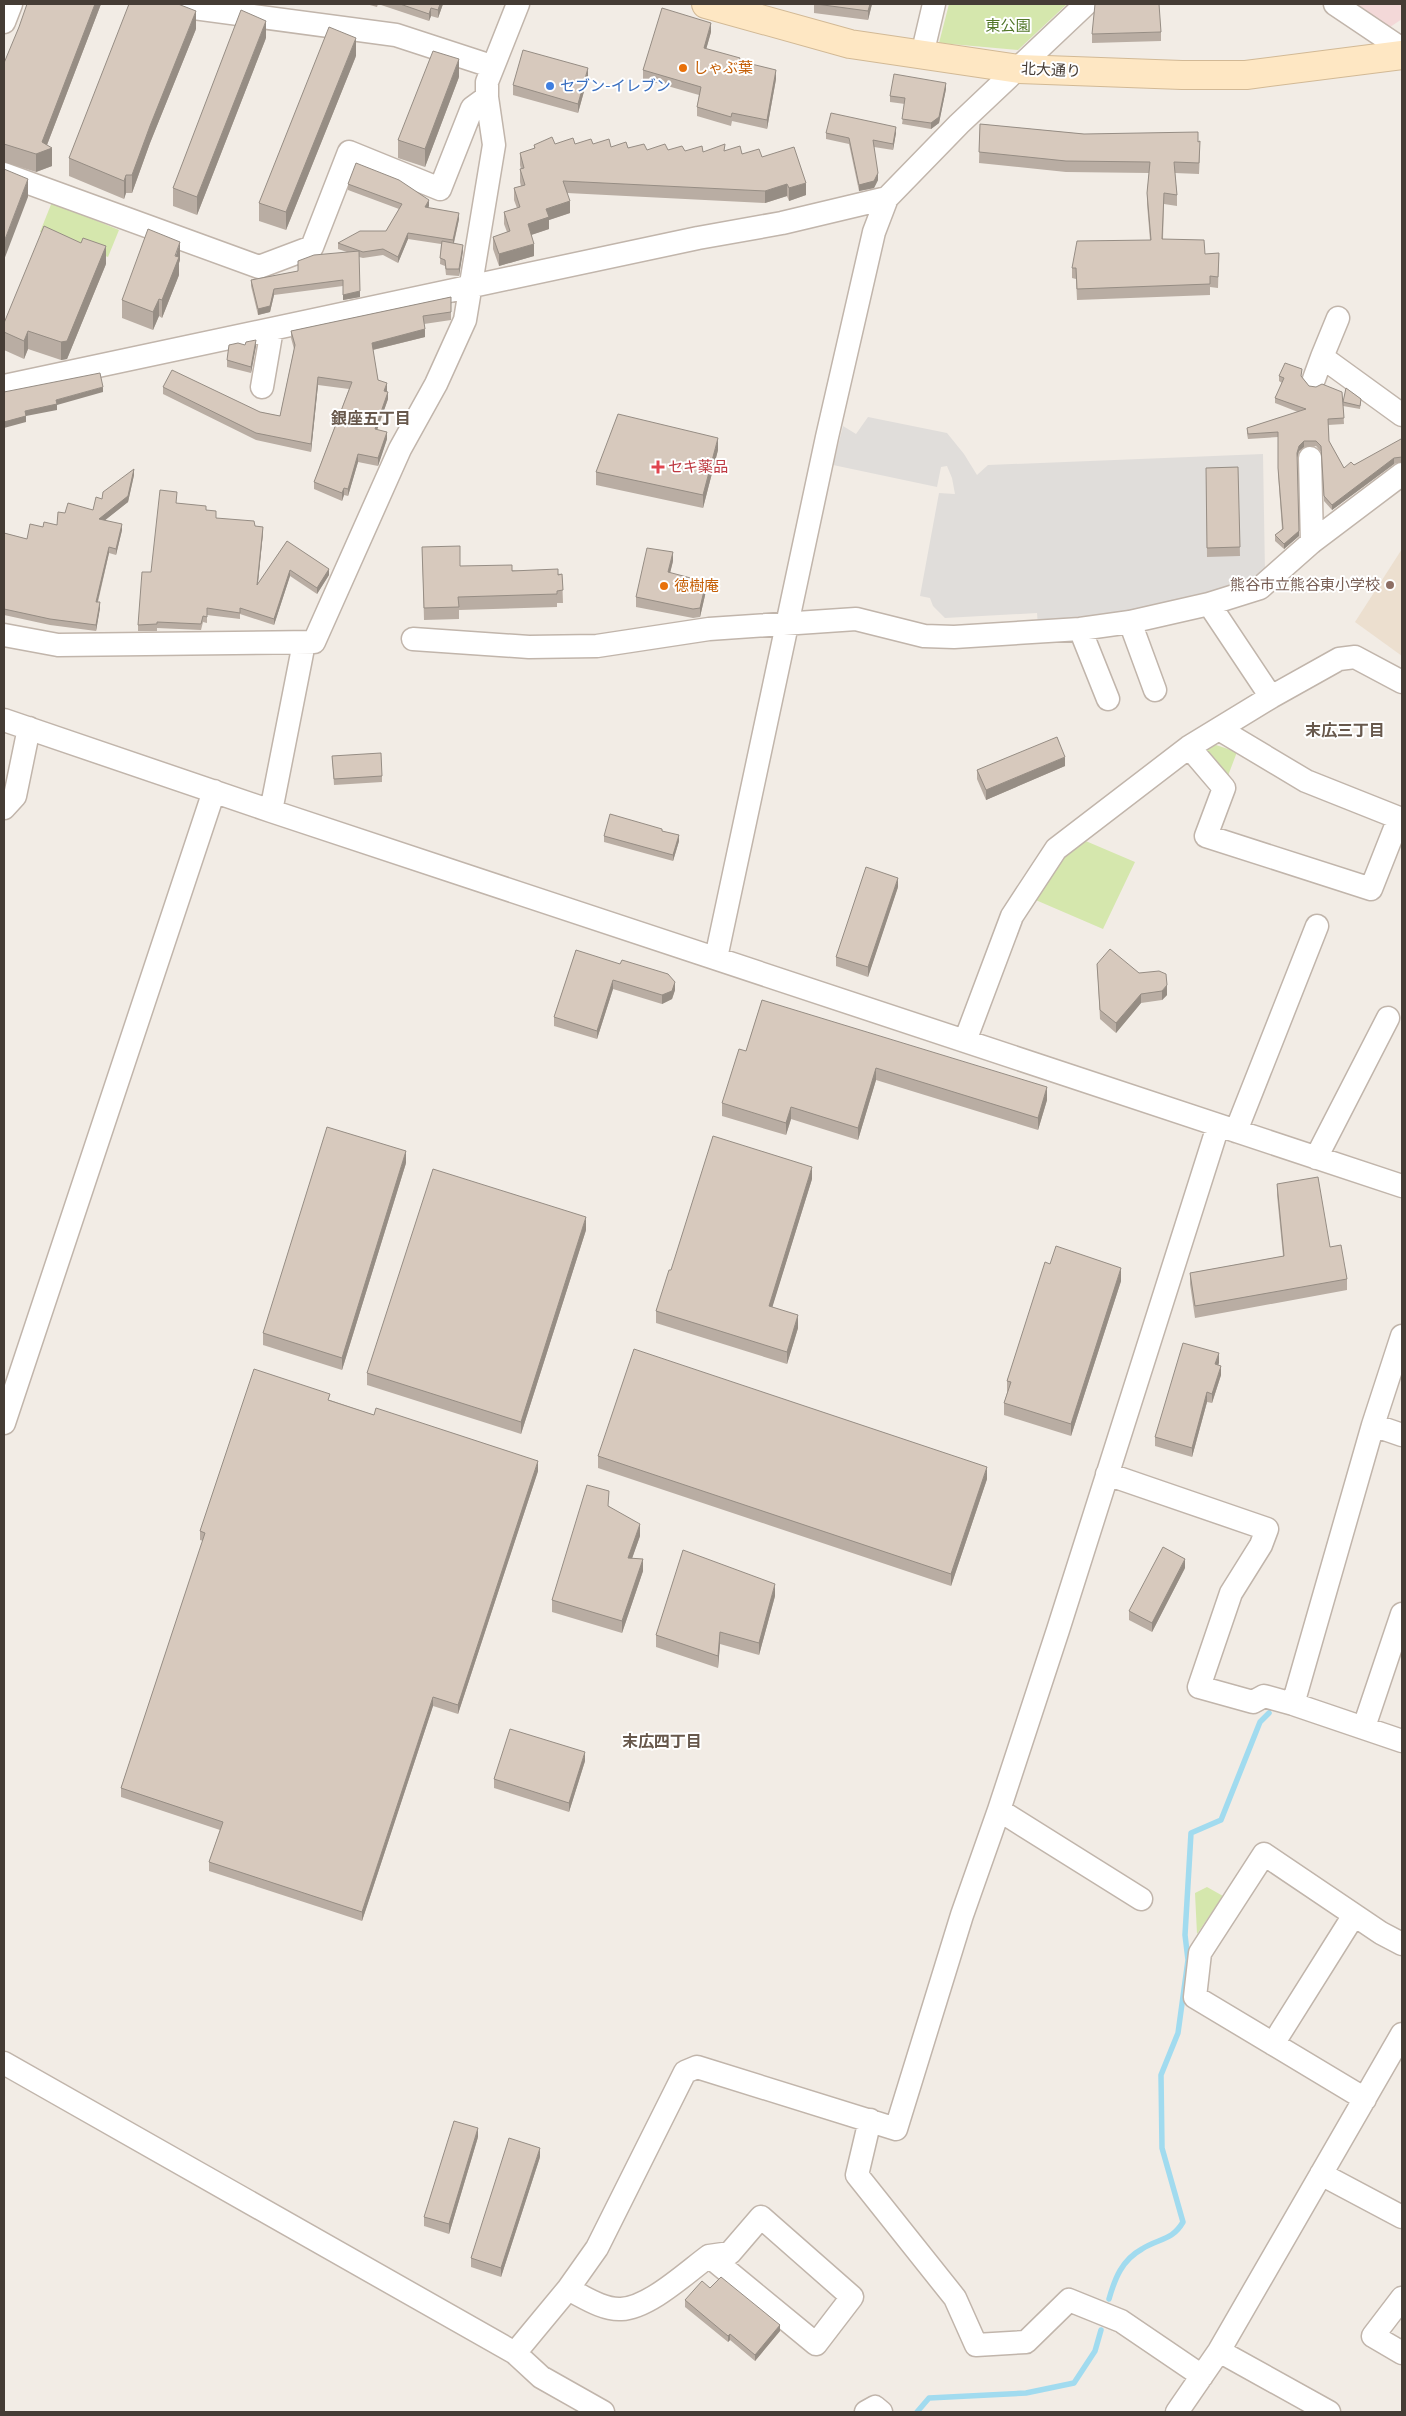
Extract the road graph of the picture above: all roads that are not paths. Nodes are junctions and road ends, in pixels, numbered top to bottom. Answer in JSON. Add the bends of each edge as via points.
{"nodes":[{"id":1,"x":11,"y":4,"type":"edge"},
{"id":2,"x":164,"y":4,"type":"edge"},
{"id":3,"x":518,"y":4,"type":"edge"},
{"id":4,"x":706,"y":4,"type":"edge"},
{"id":5,"x":934,"y":4,"type":"edge"},
{"id":6,"x":1086,"y":4,"type":"edge"},
{"id":7,"x":1336,"y":4,"type":"edge"},
{"id":8,"x":4,"y":22,"type":"edge"},
{"id":9,"x":1402,"y":49,"type":"edge"},
{"id":10,"x":922,"y":55,"type":"junction"},
{"id":11,"x":1402,"y":55,"type":"edge"},
{"id":12,"x":491,"y":66,"type":"junction"},
{"id":13,"x":1019,"y":69,"type":"junction"},
{"id":14,"x":487,"y":98,"type":"junction"},
{"id":15,"x":4,"y":174,"type":"edge"},
{"id":16,"x":887,"y":198,"type":"junction"},
{"id":17,"x":471,"y":287,"type":"junction"},
{"id":18,"x":1338,"y":318,"type":"dead end"},
{"id":19,"x":272,"y":330,"type":"junction"},
{"id":20,"x":1322,"y":357,"type":"junction"},
{"id":21,"x":1314,"y":379,"type":"dead end"},
{"id":22,"x":4,"y":386,"type":"edge"},
{"id":23,"x":262,"y":387,"type":"dead end"},
{"id":24,"x":1402,"y":415,"type":"edge"},
{"id":25,"x":1310,"y":458,"type":"dead end"},
{"id":26,"x":1402,"y":474,"type":"edge"},
{"id":27,"x":1312,"y":542,"type":"junction"},
{"id":28,"x":1209,"y":604,"type":"junction"},
{"id":29,"x":789,"y":622,"type":"junction"},
{"id":30,"x":1130,"y":622,"type":"junction"},
{"id":31,"x":1080,"y":629,"type":"junction"},
{"id":32,"x":4,"y":635,"type":"edge"},
{"id":33,"x":413,"y":639,"type":"dead end"},
{"id":34,"x":304,"y":643,"type":"junction"},
{"id":35,"x":1402,"y":682,"type":"edge"},
{"id":36,"x":1155,"y":690,"type":"dead end"},
{"id":37,"x":1270,"y":697,"type":"junction"},
{"id":38,"x":1108,"y":699,"type":"dead end"},
{"id":39,"x":4,"y":720,"type":"edge"},
{"id":40,"x":29,"y":728,"type":"junction"},
{"id":41,"x":1219,"y":729,"type":"junction"},
{"id":42,"x":1189,"y":747,"type":"junction"},
{"id":43,"x":214,"y":791,"type":"junction"},
{"id":44,"x":4,"y":808,"type":"edge"},
{"id":45,"x":271,"y":811,"type":"junction"},
{"id":46,"x":1317,"y":926,"type":"dead end"},
{"id":47,"x":716,"y":958,"type":"junction"},
{"id":48,"x":1388,"y":1018,"type":"dead end"},
{"id":49,"x":965,"y":1041,"type":"junction"},
{"id":50,"x":1227,"y":1129,"type":"junction"},
{"id":51,"x":1316,"y":1158,"type":"junction"},
{"id":52,"x":1402,"y":1186,"type":"edge"},
{"id":53,"x":1402,"y":1336,"type":"edge"},
{"id":54,"x":26,"y":1356,"type":"junction"},
{"id":55,"x":4,"y":1369,"type":"edge"},
{"id":56,"x":4,"y":1423,"type":"edge"},
{"id":57,"x":1373,"y":1425,"type":"junction"},
{"id":58,"x":1402,"y":1435,"type":"edge"},
{"id":59,"x":1107,"y":1474,"type":"junction"},
{"id":60,"x":1402,"y":1614,"type":"edge"},
{"id":61,"x":1293,"y":1704,"type":"junction"},
{"id":62,"x":1364,"y":1727,"type":"junction"},
{"id":63,"x":1402,"y":1741,"type":"edge"},
{"id":64,"x":998,"y":1810,"type":"junction"},
{"id":65,"x":1141,"y":1899,"type":"dead end"},
{"id":66,"x":1354,"y":1915,"type":"junction"},
{"id":67,"x":1402,"y":1944,"type":"edge"},
{"id":68,"x":1402,"y":2034,"type":"edge"},
{"id":69,"x":1273,"y":2044,"type":"junction"},
{"id":70,"x":4,"y":2063,"type":"edge"},
{"id":71,"x":1365,"y":2099,"type":"junction"},
{"id":72,"x":870,"y":2120,"type":"junction"},
{"id":73,"x":1322,"y":2174,"type":"junction"},
{"id":74,"x":1402,"y":2217,"type":"edge"},
{"id":75,"x":709,"y":2256,"type":"junction"},
{"id":76,"x":568,"y":2289,"type":"junction"},
{"id":77,"x":1402,"y":2298,"type":"edge"},
{"id":78,"x":1219,"y":2351,"type":"junction"},
{"id":79,"x":515,"y":2352,"type":"junction"},
{"id":80,"x":1402,"y":2353,"type":"edge"},
{"id":81,"x":1202,"y":2376,"type":"junction"},
{"id":82,"x":1300,"y":2406,"type":"edge"},
{"id":83,"x":603,"y":2412,"type":"edge"},
{"id":84,"x":866,"y":2412,"type":"edge"},
{"id":85,"x":881,"y":2412,"type":"edge"},
{"id":86,"x":1177,"y":2412,"type":"edge"},
{"id":87,"x":1329,"y":2412,"type":"edge"}],
"edges":[{"from":1,"to":8,"type":"street"},
{"from":2,"to":12,"type":"street","via":[[396,35]]},
{"from":3,"to":12,"type":"street"},
{"from":4,"to":10,"type":"street","name":"北大通り","via":[[850,44]]},
{"from":5,"to":10,"type":"street"},
{"from":6,"to":13,"type":"street"},
{"from":7,"to":9,"type":"street"},
{"from":10,"to":13,"type":"street","name":"北大通り"},
{"from":11,"to":13,"type":"street","name":"北大通り","via":[[1246,75]]},
{"from":12,"to":14,"type":"street"},
{"from":13,"to":16,"type":"street","via":[[959,124]]},
{"from":14,"to":15,"type":"street","via":[[472,108],[440,189],[349,152],[312,247],[259,267]]},
{"from":14,"to":17,"type":"street","via":[[494,145]]},
{"from":16,"to":17,"type":"street"},
{"from":16,"to":29,"type":"street","via":[[874,232]]},
{"from":17,"to":19,"type":"street"},
{"from":17,"to":34,"type":"street","via":[[465,320],[436,384],[400,449],[319,635],[314,642]]},
{"from":18,"to":20,"type":"street"},
{"from":19,"to":22,"type":"street"},
{"from":19,"to":23,"type":"street"},
{"from":20,"to":21,"type":"street"},
{"from":20,"to":24,"type":"street"},
{"from":25,"to":27,"type":"street"},
{"from":26,"to":27,"type":"street"},
{"from":27,"to":28,"type":"street","via":[[1260,588]]},
{"from":28,"to":30,"type":"street"},
{"from":28,"to":37,"type":"street"},
{"from":29,"to":31,"type":"street","via":[[856,619],[924,636],[954,637]]},
{"from":29,"to":33,"type":"street","via":[[709,629],[597,646],[529,646]]},
{"from":29,"to":47,"type":"street"},
{"from":30,"to":31,"type":"street"},
{"from":30,"to":36,"type":"street"},
{"from":31,"to":38,"type":"street"},
{"from":32,"to":34,"type":"street","via":[[58,645],[115,642]]},
{"from":34,"to":45,"type":"street"},
{"from":35,"to":37,"type":"street","via":[[1354,657],[1339,659]]},
{"from":37,"to":41,"type":"street"},
{"from":39,"to":40,"type":"street"},
{"from":40,"to":43,"type":"street"},
{"from":40,"to":44,"type":"street","via":[[16,796]]},
{"from":41,"to":42,"type":"street"},
{"from":41,"to":42,"type":"street","via":[[1306,781],[1399,818],[1371,889],[1206,836],[1224,788]]},
{"from":42,"to":49,"type":"street","via":[[1056,849],[1012,916]]},
{"from":43,"to":45,"type":"street"},
{"from":43,"to":54,"type":"street"},
{"from":45,"to":47,"type":"street"},
{"from":46,"to":50,"type":"street"},
{"from":47,"to":49,"type":"street"},
{"from":48,"to":51,"type":"street"},
{"from":49,"to":50,"type":"street"},
{"from":50,"to":51,"type":"street"},
{"from":50,"to":59,"type":"street"},
{"from":51,"to":52,"type":"street"},
{"from":53,"to":57,"type":"street"},
{"from":54,"to":55,"type":"street"},
{"from":54,"to":56,"type":"street"},
{"from":57,"to":58,"type":"street"},
{"from":57,"to":61,"type":"street"},
{"from":59,"to":61,"type":"street","via":[[1267,1529],[1231,1593],[1199,1687],[1253,1702],[1264,1696]]},
{"from":59,"to":64,"type":"street"},
{"from":60,"to":62,"type":"street"},
{"from":61,"to":62,"type":"street"},
{"from":62,"to":63,"type":"street"},
{"from":64,"to":65,"type":"street"},
{"from":64,"to":72,"type":"street","via":[[896,2129]]},
{"from":66,"to":67,"type":"street"},
{"from":66,"to":69,"type":"street"},
{"from":66,"to":69,"type":"street","via":[[1264,1854],[1200,1953],[1195,1997]]},
{"from":68,"to":71,"type":"street"},
{"from":69,"to":71,"type":"street"},
{"from":70,"to":79,"type":"street"},
{"from":71,"to":73,"type":"street"},
{"from":72,"to":76,"type":"street","via":[[697,2067],[685,2072],[597,2248]]},
{"from":72,"to":81,"type":"street","via":[[857,2175],[955,2298],[976,2345],[1026,2342],[1069,2300],[1121,2321]]},
{"from":73,"to":74,"type":"street"},
{"from":73,"to":78,"type":"street"},
{"from":75,"to":75,"type":"street","via":[[816,2344],[852,2297],[761,2217],[730,2253]]},
{"from":75,"to":76,"type":"street","via":[[646,2302],[622,2309],[604,2306]]},
{"from":76,"to":79,"type":"street"},
{"from":77,"to":80,"type":"street","via":[[1373,2336]]},
{"from":78,"to":81,"type":"street"},
{"from":78,"to":82,"type":"street"},
{"from":79,"to":83,"type":"street","via":[[541,2377]]},
{"from":81,"to":86,"type":"street"},
{"from":82,"to":87,"type":"street"},
{"from":84,"to":85,"type":"street","via":[[875,2407]]}]}
